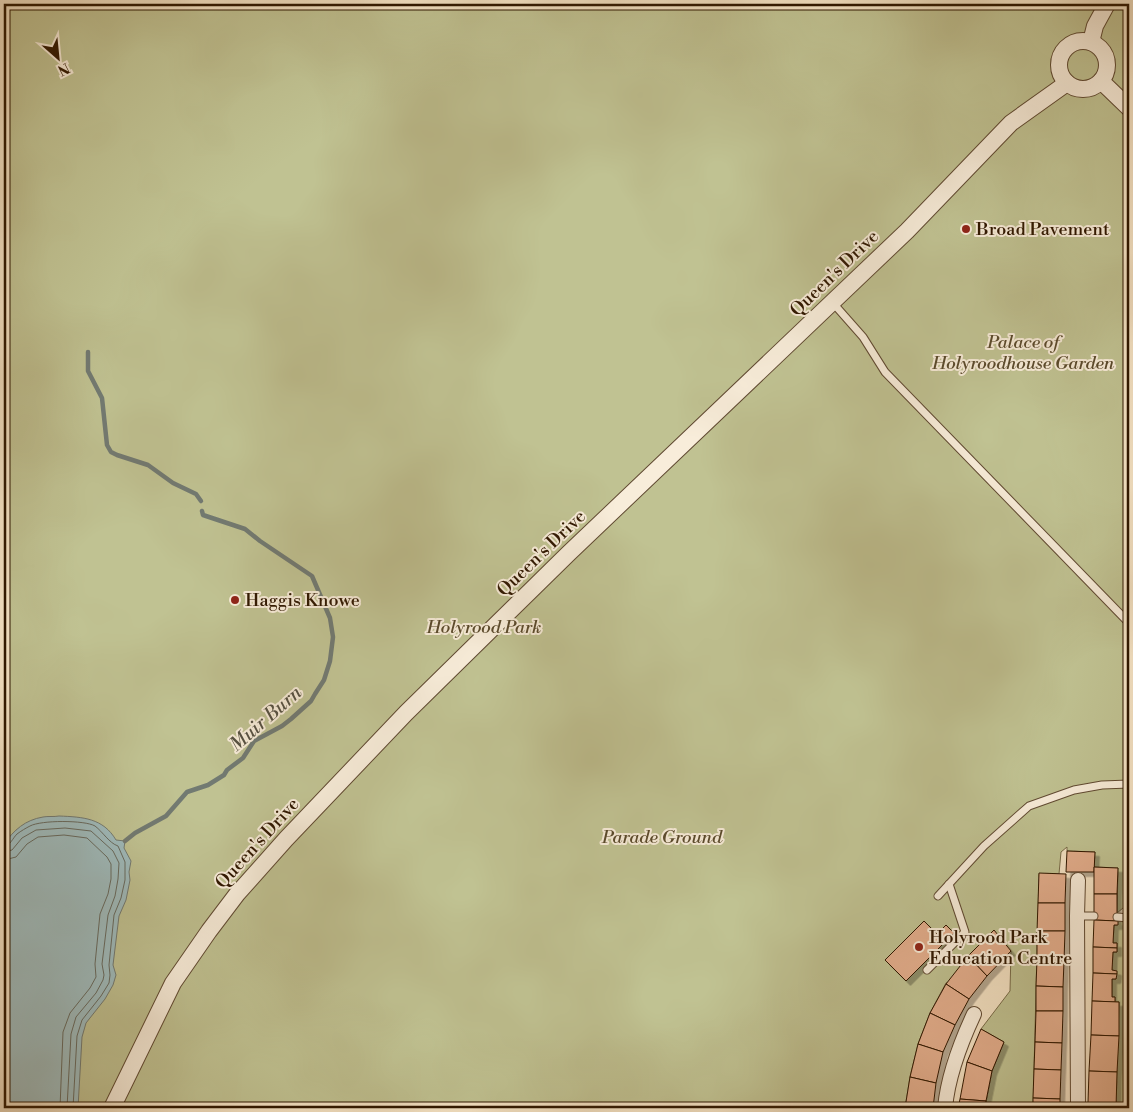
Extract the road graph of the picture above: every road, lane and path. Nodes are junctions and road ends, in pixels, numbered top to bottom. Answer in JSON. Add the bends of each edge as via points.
{"nodes":[{"id":1,"x":1107,"y":4,"type":"edge"},
{"id":2,"x":1090,"y":42,"type":"junction"},
{"id":3,"x":1101,"y":81,"type":"junction"},
{"id":4,"x":1067,"y":83,"type":"junction"},
{"id":5,"x":1129,"y":108,"type":"edge"},
{"id":6,"x":832,"y":302,"type":"junction"},
{"id":7,"x":1129,"y":623,"type":"edge"},
{"id":8,"x":1129,"y":784,"type":"edge"},
{"id":9,"x":1078,"y":880,"type":"dead end"},
{"id":10,"x":949,"y":884,"type":"junction"},
{"id":11,"x":938,"y":896,"type":"dead end"},
{"id":12,"x":1077,"y":916,"type":"junction"},
{"id":13,"x":1094,"y":916,"type":"dead end"},
{"id":14,"x":1117,"y":917,"type":"dead end"},
{"id":15,"x":1129,"y":918,"type":"edge"},
{"id":16,"x":927,"y":970,"type":"dead end"},
{"id":17,"x":974,"y":1014,"type":"dead end"},
{"id":18,"x":112,"y":1108,"type":"edge"},
{"id":19,"x":945,"y":1108,"type":"edge"},
{"id":20,"x":1078,"y":1108,"type":"edge"}],
"edges":[{"from":1,"to":2,"type":"street"},
{"from":2,"to":3,"type":"street","via":[[1106,59]]},
{"from":2,"to":4,"type":"street","via":[[1072,44],[1062,53],[1060,71]]},
{"from":3,"to":4,"type":"street","via":[[1084,88],[1075,88]]},
{"from":3,"to":5,"type":"street"},
{"from":4,"to":6,"type":"street","name":"Queen's Drive","via":[[1011,123],[924,215]]},
{"from":6,"to":7,"type":"lane","via":[[863,337],[885,372]]},
{"from":6,"to":18,"type":"street","name":"Queen's Drive","via":[[498,622],[286,839],[237,894],[173,983]]},
{"from":8,"to":10,"type":"lane","via":[[1074,790],[1029,806],[984,846]]},
{"from":9,"to":12,"type":"street"},
{"from":10,"to":11,"type":"lane"},
{"from":10,"to":16,"type":"lane","via":[[965,932]]},
{"from":12,"to":13,"type":"lane"},
{"from":12,"to":20,"type":"street"},
{"from":14,"to":15,"type":"lane"},
{"from":17,"to":19,"type":"street","via":[[954,1063]]}]}
